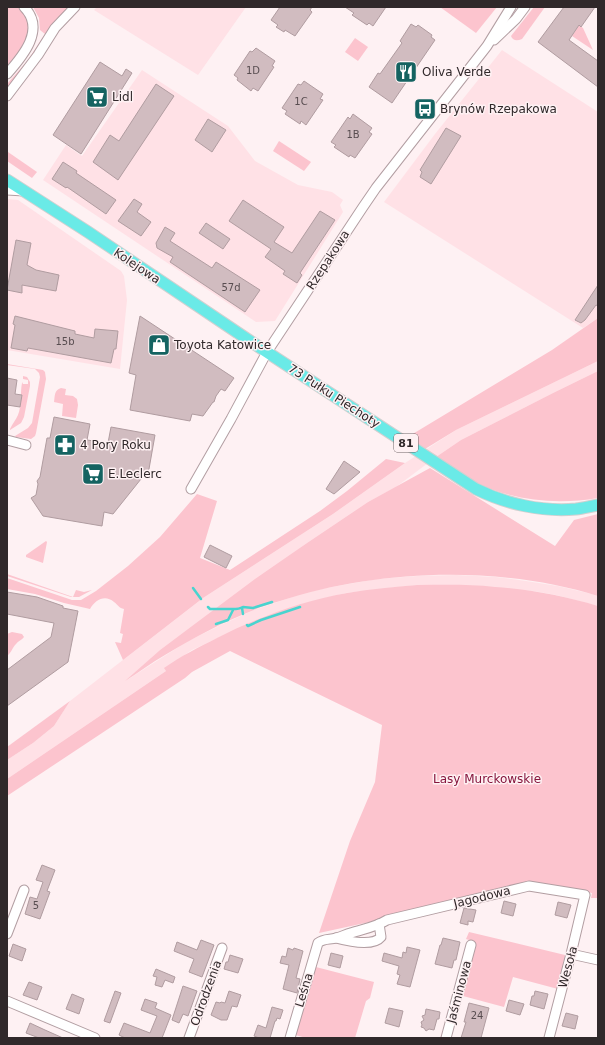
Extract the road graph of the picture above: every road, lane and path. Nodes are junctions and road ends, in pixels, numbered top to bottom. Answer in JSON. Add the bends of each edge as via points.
{"nodes":[{"id":1,"x":24,"y":7,"type":"edge"},
{"id":2,"x":75,"y":7,"type":"edge"},
{"id":3,"x":512,"y":7,"type":"edge"},
{"id":4,"x":525,"y":7,"type":"edge"},
{"id":5,"x":487,"y":46,"type":"junction"},
{"id":6,"x":7,"y":74,"type":"edge"},
{"id":7,"x":7,"y":96,"type":"edge"},
{"id":8,"x":7,"y":180,"type":"edge"},
{"id":9,"x":7,"y":190,"type":"edge"},
{"id":10,"x":24,"y":191,"type":"junction"},
{"id":11,"x":268,"y":352,"type":"junction"},
{"id":12,"x":7,"y":440,"type":"edge"},
{"id":13,"x":26,"y":445,"type":"dead end"},
{"id":14,"x":191,"y":489,"type":"dead end"},
{"id":15,"x":598,"y":505,"type":"edge"},
{"id":16,"x":24,"y":890,"type":"dead end"},
{"id":17,"x":585,"y":895,"type":"joint"},
{"id":18,"x":379,"y":924,"type":"junction"},
{"id":19,"x":7,"y":934,"type":"edge"},
{"id":20,"x":336,"y":938,"type":"junction"},
{"id":21,"x":318,"y":942,"type":"joint"},
{"id":22,"x":471,"y":945,"type":"dead end"},
{"id":23,"x":222,"y":948,"type":"dead end"},
{"id":24,"x":571,"y":954,"type":"junction"},
{"id":25,"x":598,"y":960,"type":"edge"},
{"id":26,"x":7,"y":1001,"type":"edge"},
{"id":27,"x":95,"y":1038,"type":"edge"},
{"id":28,"x":189,"y":1038,"type":"edge"},
{"id":29,"x":290,"y":1038,"type":"edge"},
{"id":30,"x":446,"y":1038,"type":"edge"},
{"id":31,"x":549,"y":1038,"type":"edge"}],
"edges":[{"from":1,"to":6,"type":"street","via":[[32,19],[32,37],[28,47]]},
{"from":2,"to":7,"type":"street","via":[[55,28]]},
{"from":3,"to":5,"type":"street","name":"Rzepakowa"},
{"from":4,"to":5,"type":"street","name":"Rzepakowa"},
{"from":5,"to":11,"type":"street","name":"Rzepakowa","via":[[368,199]]},
{"from":8,"to":10,"type":"main road","name":"Kolejowa","number":"81"},
{"from":9,"to":10,"type":"street"},
{"from":10,"to":11,"type":"main road","name":"Kolejowa","number":"81"},
{"from":11,"to":14,"type":"street","name":"Rzepakowa"},
{"from":11,"to":15,"type":"main road","name":"73 Pułku Piechoty","number":"81","via":[[458,478],[490,496],[521,505],[549,509],[577,509]]},
{"from":12,"to":13,"type":"street"},
{"from":16,"to":19,"type":"street"},
{"from":17,"to":18,"type":"street","name":"Jagodowa","via":[[529,886]]},
{"from":17,"to":24,"type":"street","name":"Wesoła"},
{"from":18,"to":20,"type":"street","name":"Jagodowa"},
{"from":18,"to":20,"type":"street","name":"Jagodowa","via":[[381,938],[374,942]]},
{"from":20,"to":21,"type":"street","name":"Jagodowa"},
{"from":21,"to":29,"type":"street","name":"Leśna"},
{"from":22,"to":30,"type":"street","name":"Jaśminowa"},
{"from":23,"to":28,"type":"street","name":"Odrodzenia"},
{"from":24,"to":25,"type":"street"},
{"from":24,"to":31,"type":"street","name":"Wesoła"},
{"from":26,"to":27,"type":"street"}]}
